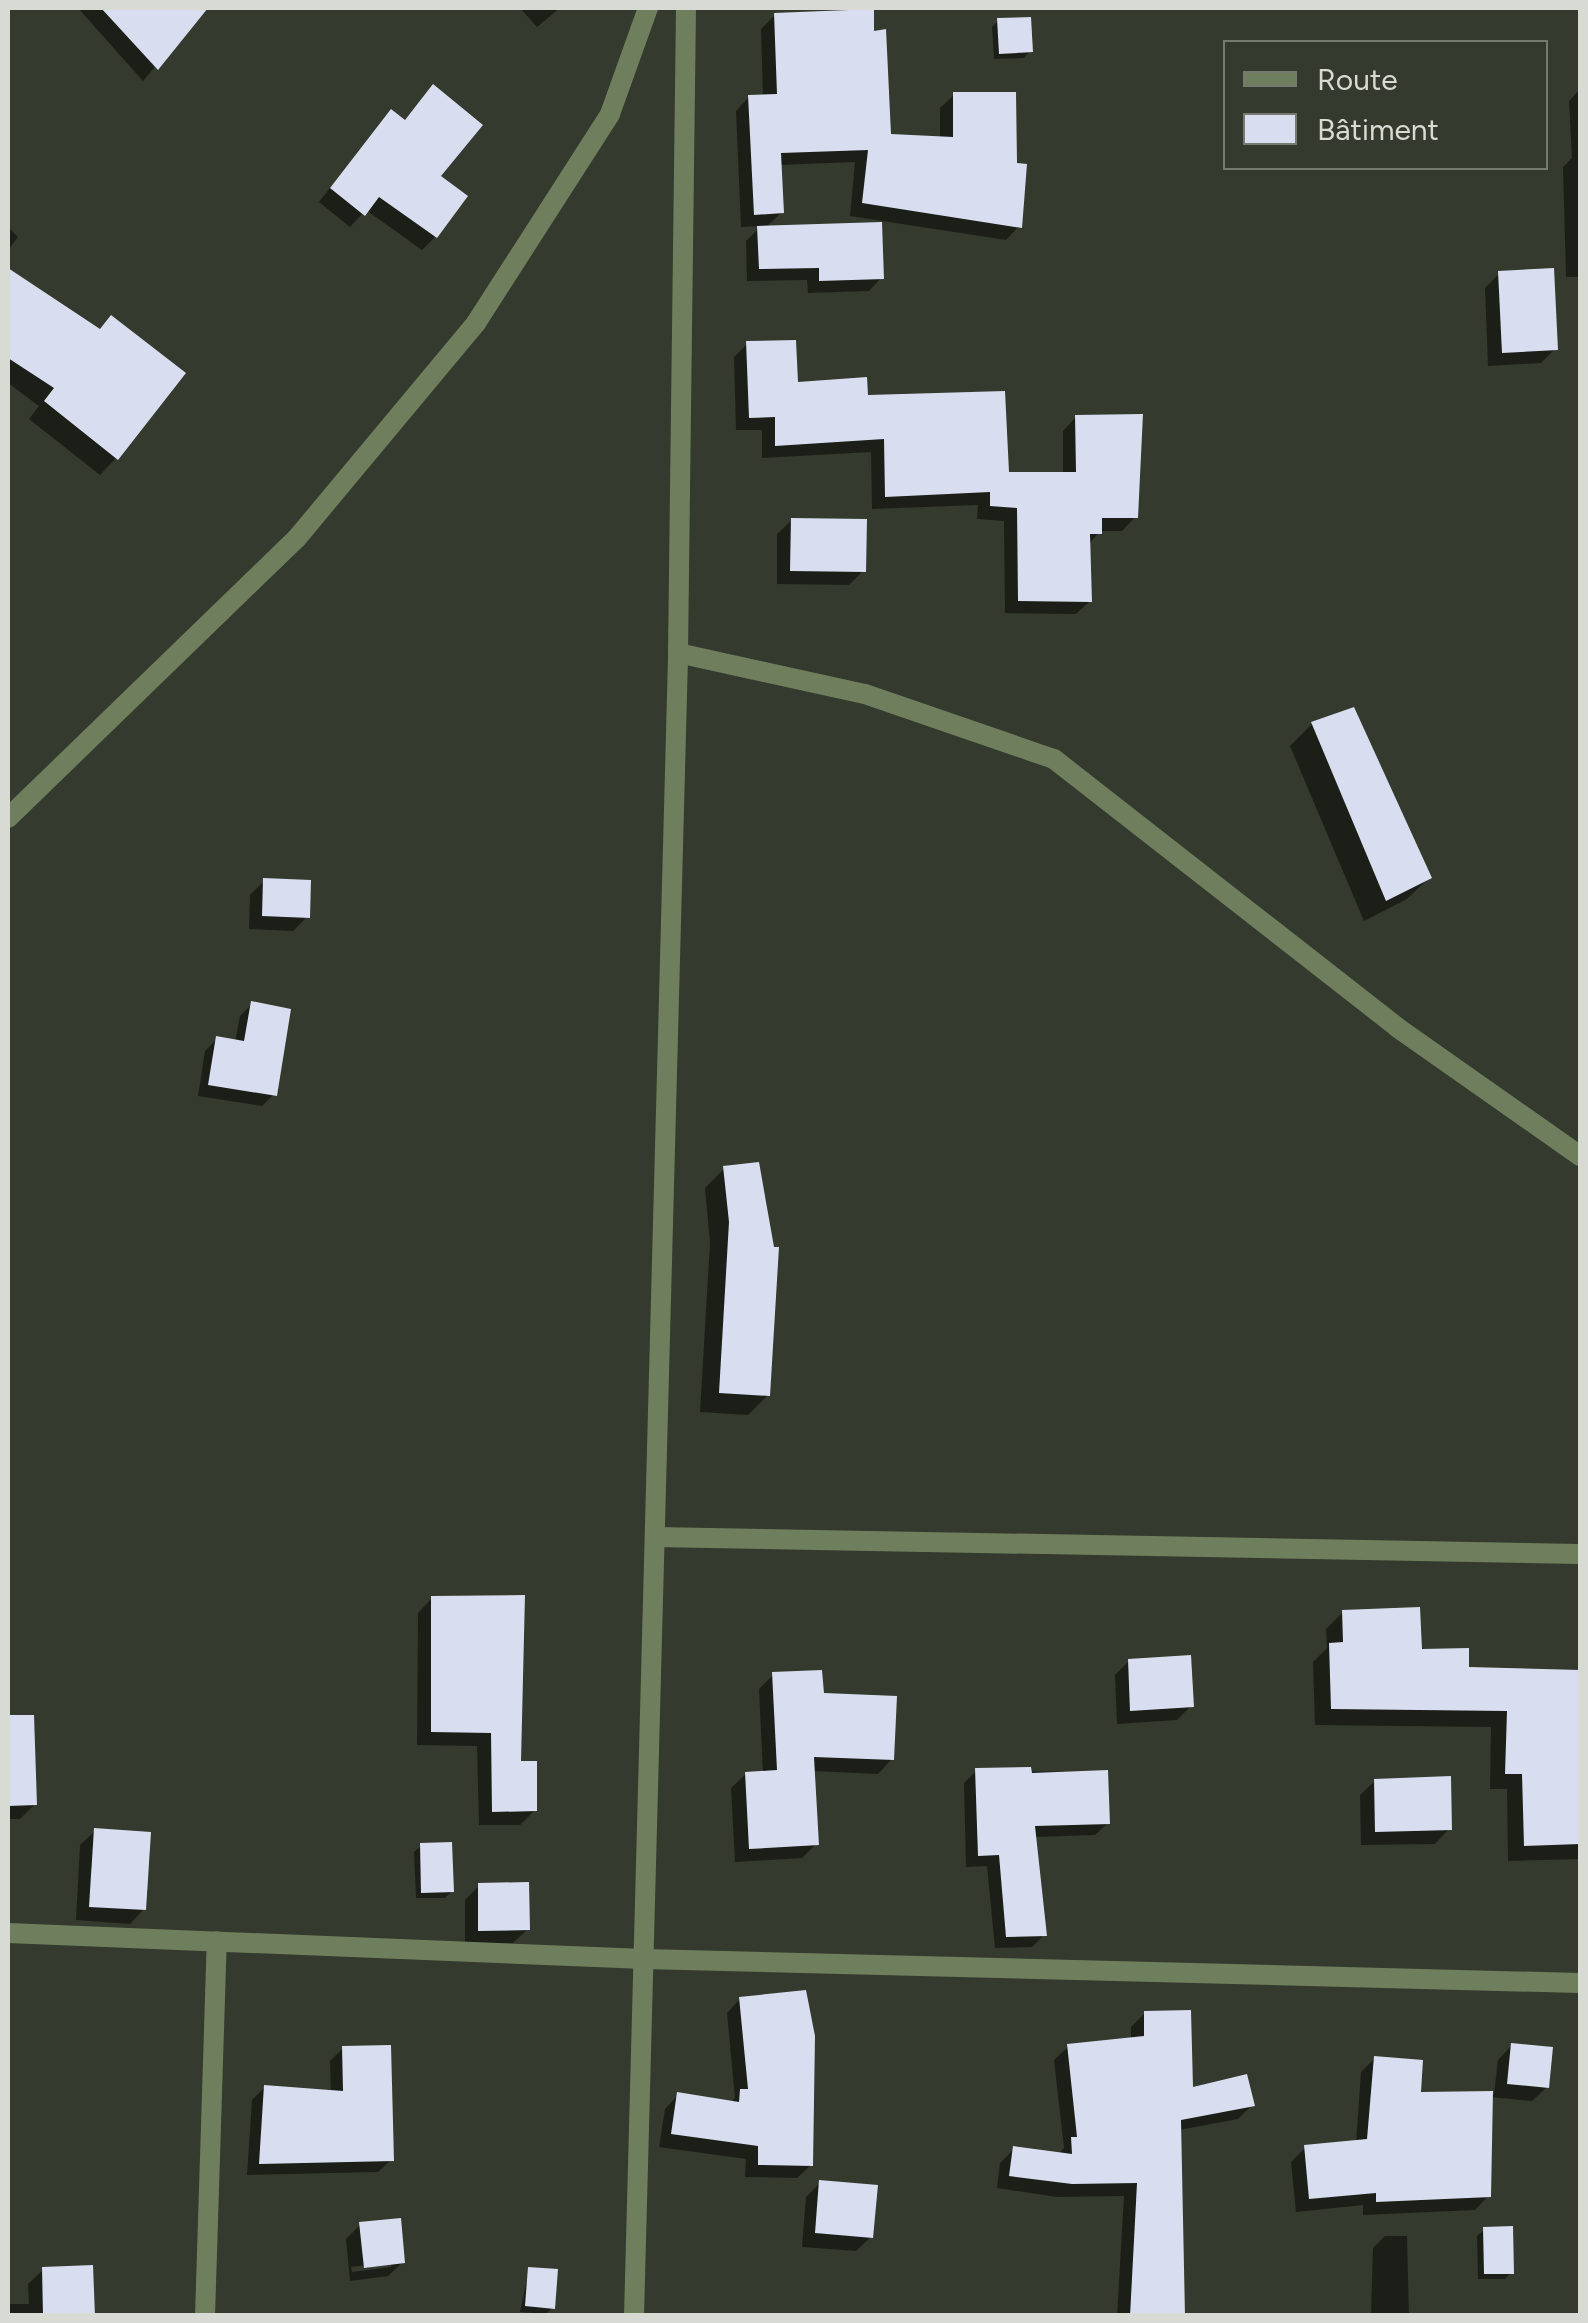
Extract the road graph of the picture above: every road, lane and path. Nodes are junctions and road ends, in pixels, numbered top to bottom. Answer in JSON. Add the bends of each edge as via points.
{"nodes":[{"id":1,"x":648,"y":8,"type":"edge"},
{"id":2,"x":686,"y":8,"type":"edge"},
{"id":3,"x":678,"y":653,"type":"junction"},
{"id":4,"x":8,"y":818,"type":"edge"},
{"id":5,"x":1580,"y":1156,"type":"edge"},
{"id":6,"x":655,"y":1537,"type":"junction"},
{"id":7,"x":1580,"y":1554,"type":"edge"},
{"id":8,"x":8,"y":1933,"type":"edge"},
{"id":9,"x":217,"y":1941,"type":"junction"},
{"id":10,"x":644,"y":1959,"type":"junction"},
{"id":11,"x":1580,"y":1983,"type":"edge"},
{"id":12,"x":205,"y":2316,"type":"edge"},
{"id":13,"x":634,"y":2316,"type":"edge"}],
"edges":[{"from":1,"to":4,"type":"street","via":[[610,114],[476,323],[297,538]]},
{"from":2,"to":3,"type":"street"},
{"from":3,"to":5,"type":"street","via":[[865,694],[1054,759],[1398,1028]]},
{"from":3,"to":6,"type":"street"},
{"from":6,"to":7,"type":"street"},
{"from":6,"to":10,"type":"street"},
{"from":8,"to":9,"type":"street"},
{"from":9,"to":10,"type":"street"},
{"from":9,"to":12,"type":"street"},
{"from":10,"to":11,"type":"street"},
{"from":10,"to":13,"type":"street"}]}
